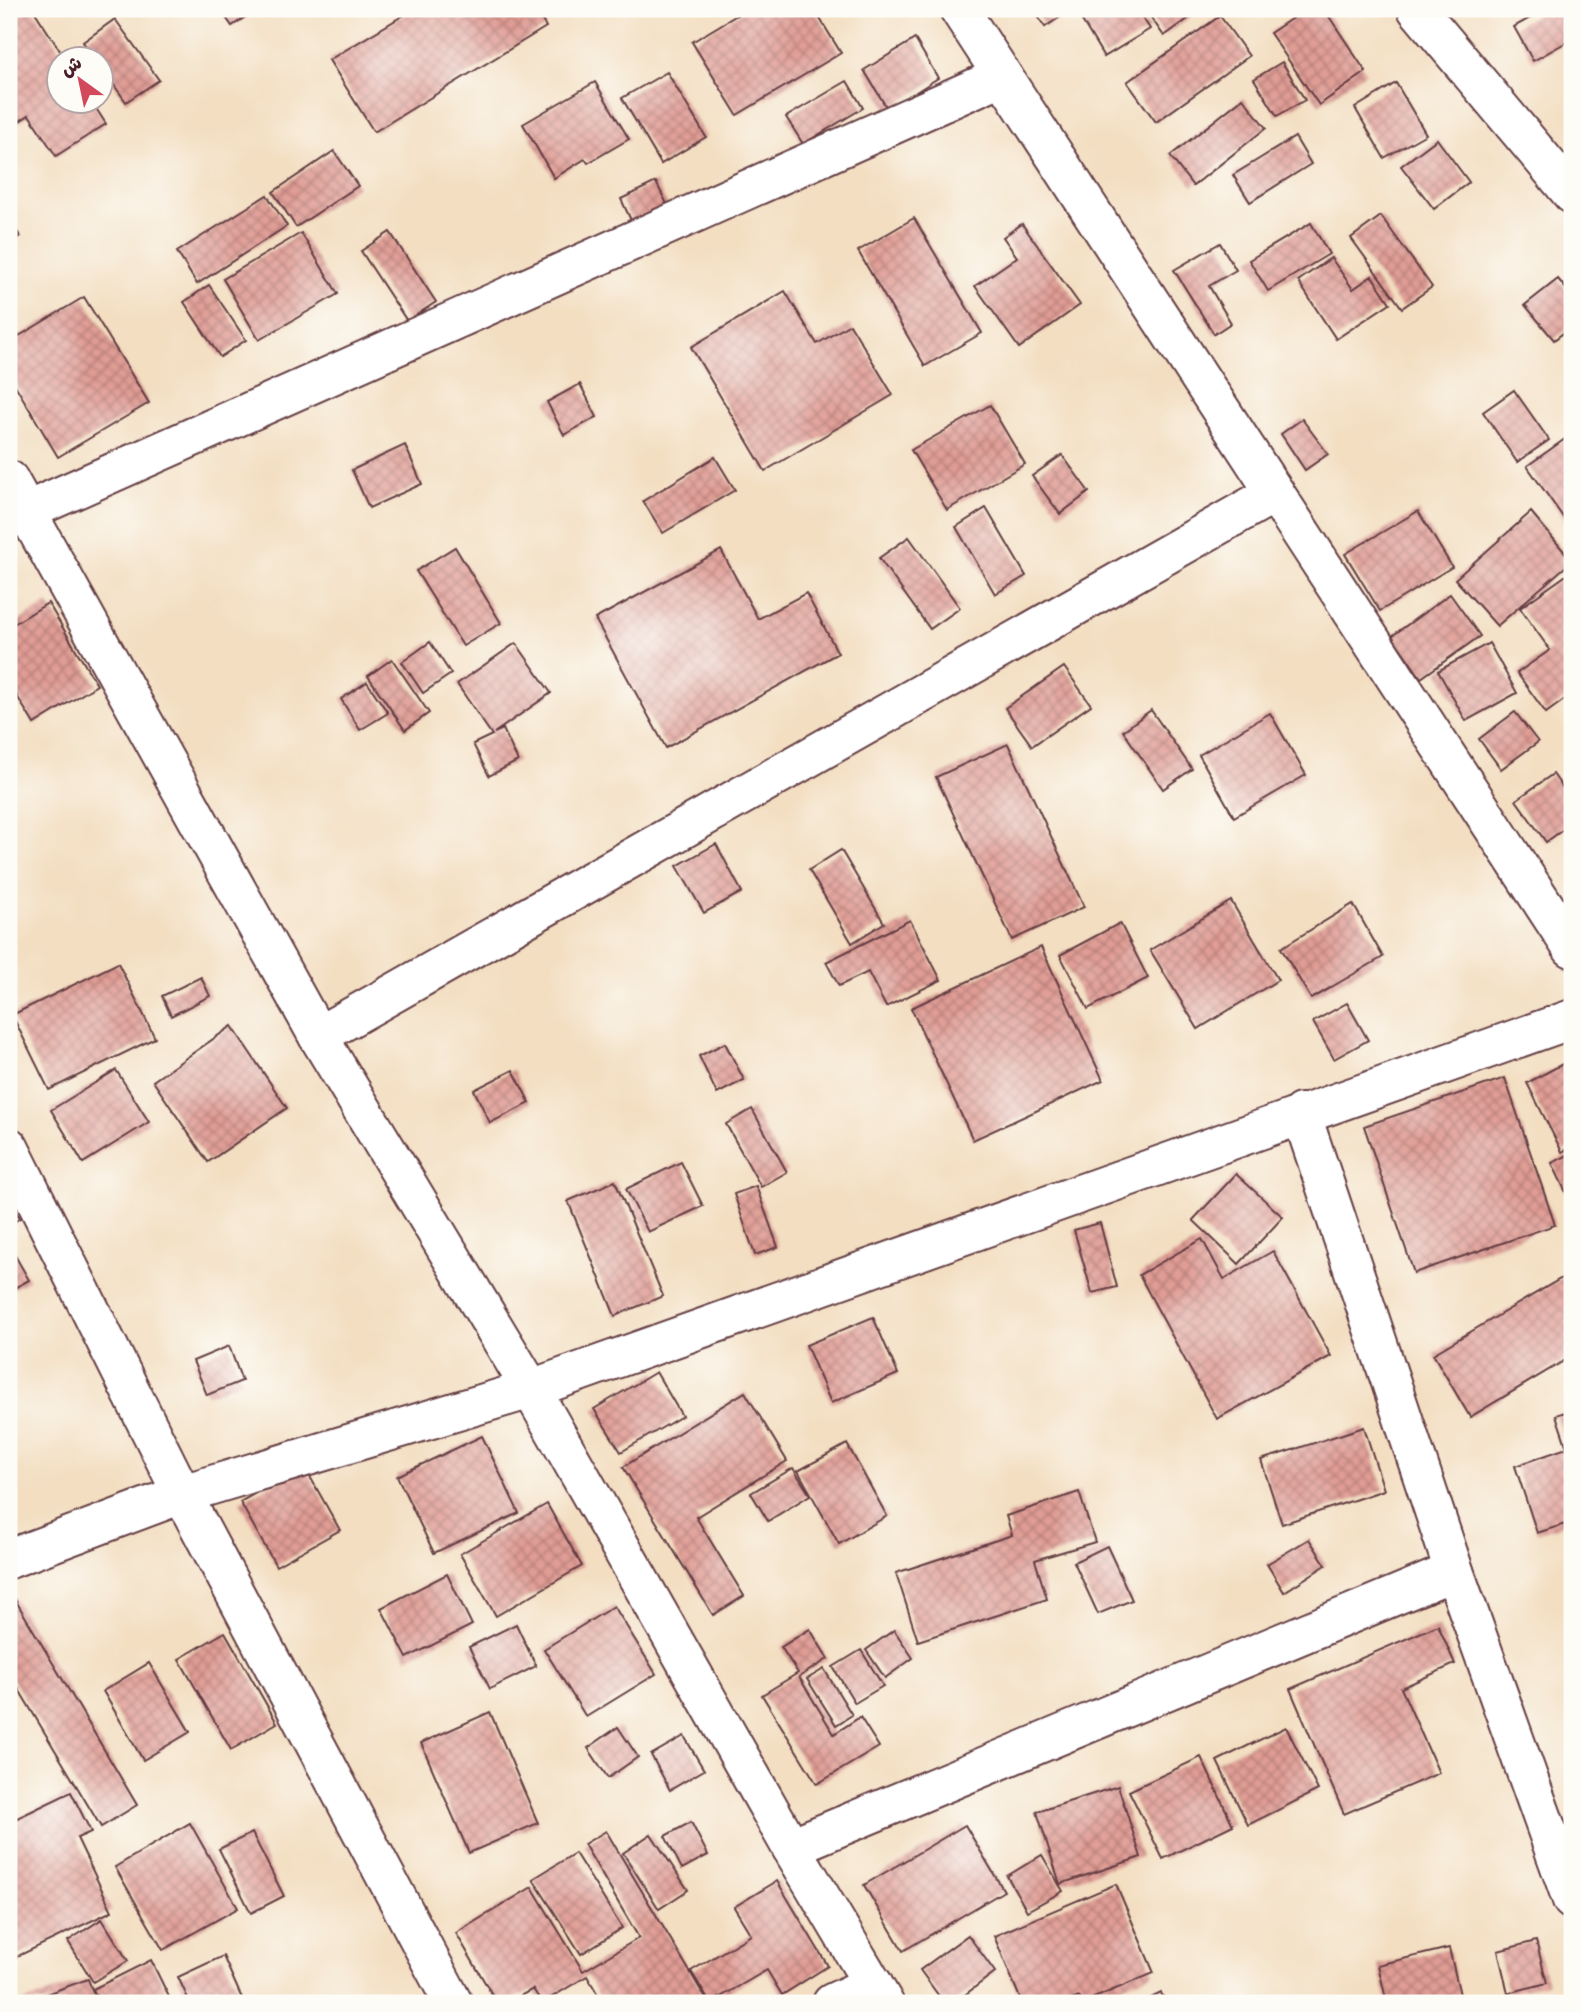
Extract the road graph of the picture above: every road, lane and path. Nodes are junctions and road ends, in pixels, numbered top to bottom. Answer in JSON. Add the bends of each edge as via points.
{"nodes":[{"id":1,"x":960,"y":9,"type":"edge"},
{"id":2,"x":1417,"y":9,"type":"edge"},
{"id":3,"x":1002,"y":76,"type":"junction"},
{"id":4,"x":1572,"y":194,"type":"edge"},
{"id":5,"x":1275,"y":493,"type":"junction"},
{"id":6,"x":14,"y":504,"type":"edge"},
{"id":7,"x":1572,"y":948,"type":"edge"},
{"id":8,"x":1572,"y":1019,"type":"edge"},
{"id":9,"x":318,"y":1036,"type":"junction"},
{"id":10,"x":1301,"y":1114,"type":"junction"},
{"id":11,"x":9,"y":1147,"type":"edge"},
{"id":12,"x":531,"y":1389,"type":"junction"},
{"id":13,"x":182,"y":1494,"type":"junction"},
{"id":14,"x":9,"y":1559,"type":"edge"},
{"id":15,"x":1454,"y":1571,"type":"junction"},
{"id":16,"x":791,"y":1847,"type":"junction"},
{"id":17,"x":1572,"y":1900,"type":"edge"},
{"id":18,"x":878,"y":1994,"type":"edge"},
{"id":19,"x":453,"y":2003,"type":"edge"},
{"id":20,"x":832,"y":2003,"type":"edge"}],
"edges":[{"from":1,"to":3,"type":"street"},
{"from":2,"to":4,"type":"street"},
{"from":3,"to":5,"type":"street"},
{"from":3,"to":6,"type":"street"},
{"from":5,"to":7,"type":"street"},
{"from":5,"to":9,"type":"street"},
{"from":6,"to":9,"type":"street"},
{"from":8,"to":10,"type":"street"},
{"from":9,"to":12,"type":"street"},
{"from":10,"to":12,"type":"street"},
{"from":10,"to":15,"type":"street"},
{"from":11,"to":13,"type":"street"},
{"from":12,"to":13,"type":"street"},
{"from":12,"to":16,"type":"street"},
{"from":13,"to":14,"type":"street"},
{"from":13,"to":19,"type":"street"},
{"from":15,"to":16,"type":"street"},
{"from":15,"to":17,"type":"street"},
{"from":16,"to":18,"type":"street"},
{"from":18,"to":20,"type":"street"}]}
